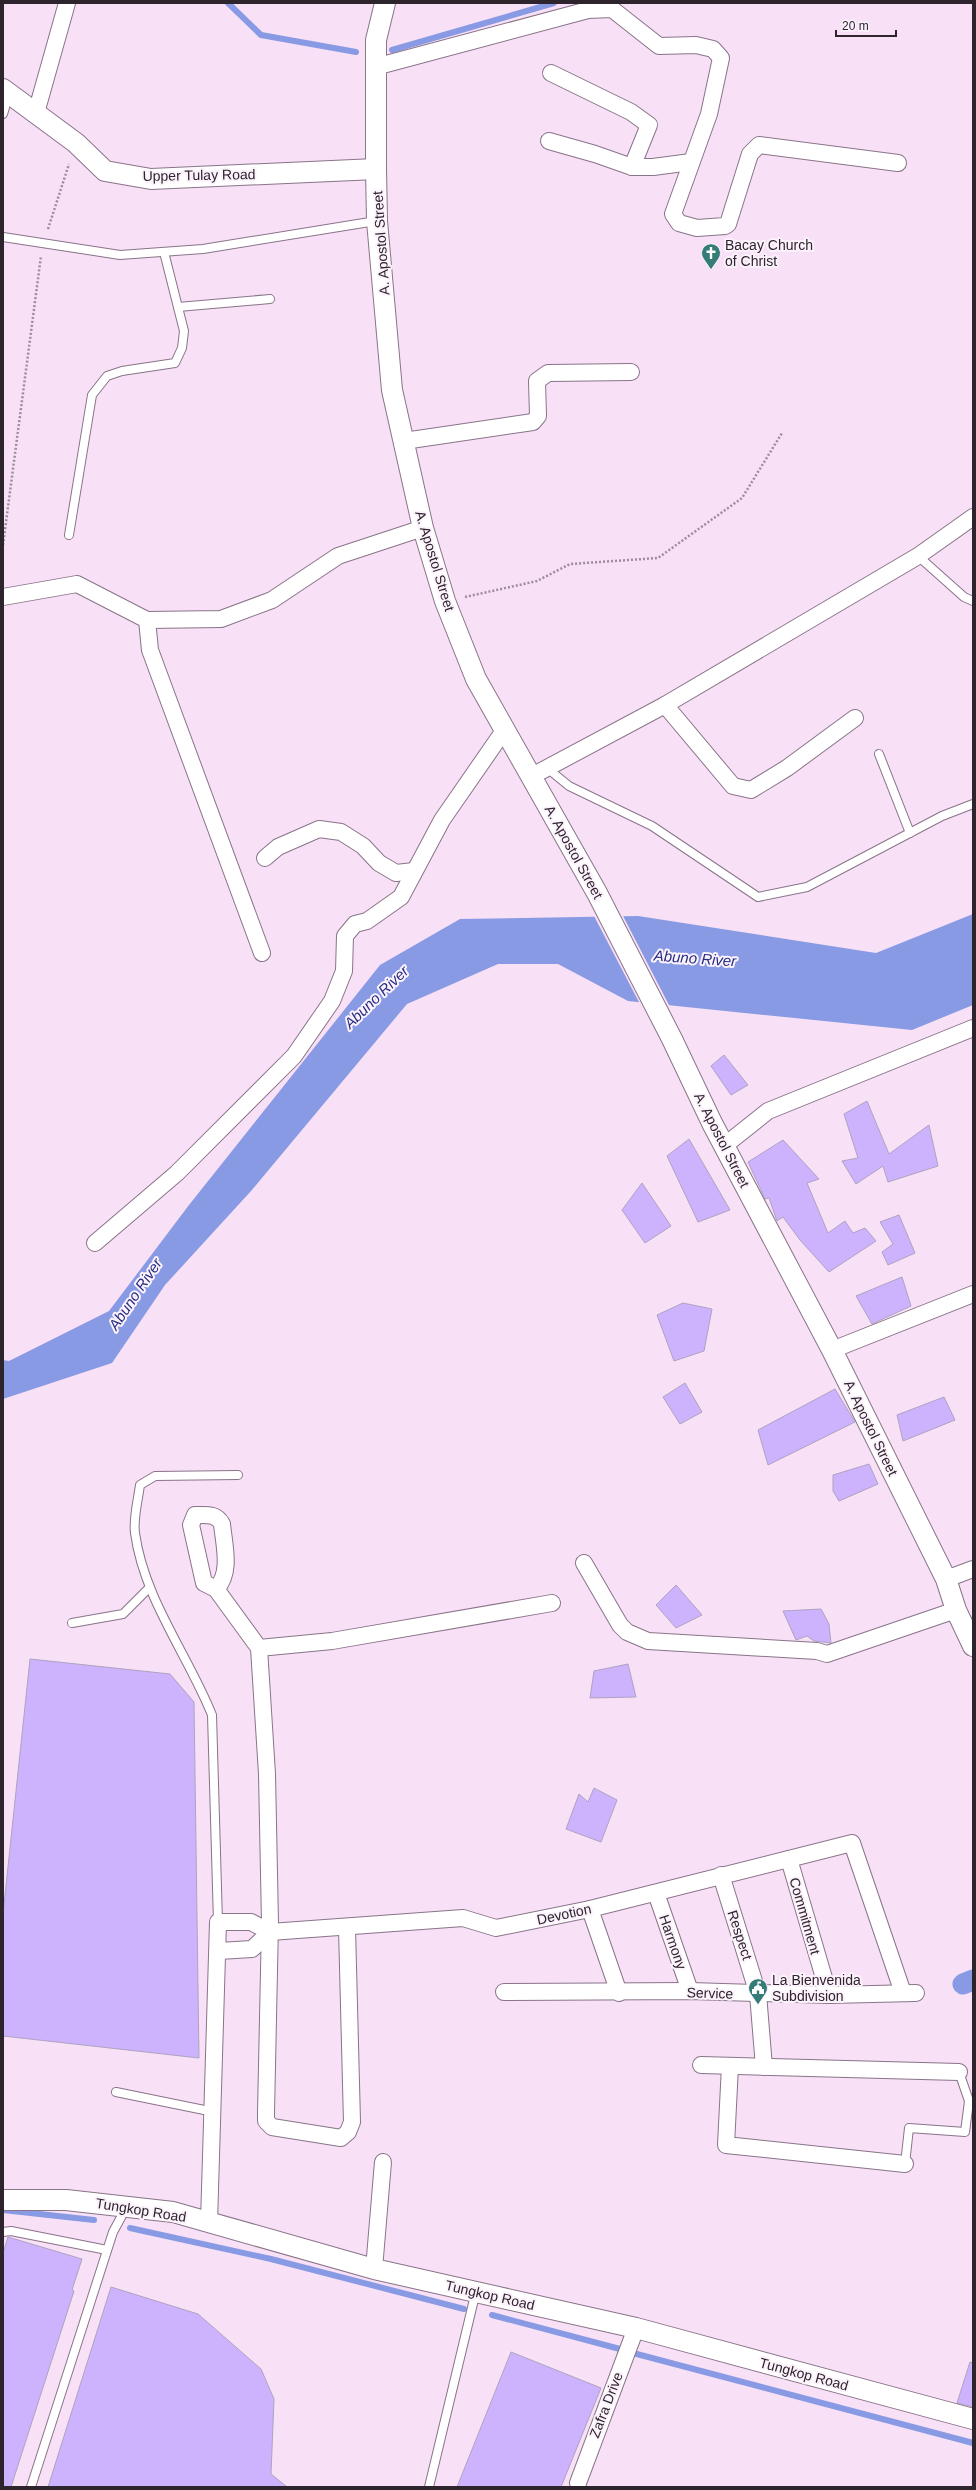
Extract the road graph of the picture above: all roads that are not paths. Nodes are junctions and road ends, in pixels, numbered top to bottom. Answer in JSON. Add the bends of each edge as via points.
{"nodes":[{"id":1,"x":67,"y":3,"type":"edge"},
{"id":2,"x":385,"y":3,"type":"edge"},
{"id":3,"x":375,"y":54,"type":"junction"},
{"id":4,"x":551,"y":73,"type":"dead end"},
{"id":5,"x":6,"y":91,"type":"edge"},
{"id":6,"x":36,"y":113,"type":"junction"},
{"id":7,"x":3,"y":114,"type":"edge"},
{"id":8,"x":549,"y":141,"type":"dead end"},
{"id":9,"x":691,"y":162,"type":"junction"},
{"id":10,"x":898,"y":163,"type":"dead end"},
{"id":11,"x":632,"y":168,"type":"junction"},
{"id":12,"x":376,"y":169,"type":"junction"},
{"id":13,"x":377,"y":221,"type":"junction"},
{"id":14,"x":3,"y":237,"type":"edge"},
{"id":15,"x":164,"y":252,"type":"junction"},
{"id":16,"x":270,"y":299,"type":"dead end"},
{"id":17,"x":178,"y":307,"type":"junction"},
{"id":18,"x":631,"y":372,"type":"dead end"},
{"id":19,"x":404,"y":441,"type":"junction"},
{"id":20,"x":973,"y":517,"type":"edge"},
{"id":21,"x":423,"y":528,"type":"junction"},
{"id":22,"x":69,"y":535,"type":"dead end"},
{"id":23,"x":918,"y":556,"type":"junction"},
{"id":24,"x":3,"y":597,"type":"edge"},
{"id":25,"x":973,"y":601,"type":"edge"},
{"id":26,"x":147,"y":620,"type":"junction"},
{"id":27,"x":665,"y":705,"type":"junction"},
{"id":28,"x":855,"y":718,"type":"dead end"},
{"id":29,"x":505,"y":729,"type":"junction"},
{"id":30,"x":879,"y":754,"type":"dead end"},
{"id":31,"x":539,"y":772,"type":"junction"},
{"id":32,"x":973,"y":804,"type":"edge"},
{"id":33,"x":910,"y":833,"type":"junction"},
{"id":34,"x":265,"y":858,"type":"dead end"},
{"id":35,"x":414,"y":871,"type":"junction"},
{"id":36,"x":262,"y":953,"type":"dead end"},
{"id":37,"x":973,"y":1028,"type":"edge"},
{"id":38,"x":724,"y":1146,"type":"junction"},
{"id":39,"x":95,"y":1243,"type":"dead end"},
{"id":40,"x":973,"y":1294,"type":"edge"},
{"id":41,"x":832,"y":1350,"type":"junction"},
{"id":42,"x":238,"y":1475,"type":"dead end"},
{"id":43,"x":584,"y":1563,"type":"dead end"},
{"id":44,"x":973,"y":1569,"type":"edge"},
{"id":45,"x":946,"y":1579,"type":"junction"},
{"id":46,"x":150,"y":1588,"type":"junction"},
{"id":47,"x":216,"y":1590,"type":"dead end"},
{"id":48,"x":552,"y":1603,"type":"dead end"},
{"id":49,"x":956,"y":1610,"type":"junction"},
{"id":50,"x":72,"y":1623,"type":"dead end"},
{"id":51,"x":973,"y":1646,"type":"edge"},
{"id":52,"x":259,"y":1648,"type":"junction"},
{"id":53,"x":789,"y":1859,"type":"junction"},
{"id":54,"x":721,"y":1875,"type":"junction"},
{"id":55,"x":656,"y":1893,"type":"junction"},
{"id":56,"x":590,"y":1909,"type":"junction"},
{"id":57,"x":218,"y":1922,"type":"junction"},
{"id":58,"x":346,"y":1928,"type":"junction"},
{"id":59,"x":270,"y":1932,"type":"junction"},
{"id":60,"x":219,"y":1951,"type":"junction"},
{"id":61,"x":504,"y":1992,"type":"dead end"},
{"id":62,"x":690,"y":1992,"type":"junction"},
{"id":63,"x":619,"y":1993,"type":"junction"},
{"id":64,"x":910,"y":1993,"type":"joint"},
{"id":65,"x":758,"y":1994,"type":"junction"},
{"id":66,"x":829,"y":1995,"type":"junction"},
{"id":67,"x":701,"y":2066,"type":"dead end"},
{"id":68,"x":730,"y":2066,"type":"junction"},
{"id":69,"x":764,"y":2067,"type":"junction"},
{"id":70,"x":959,"y":2072,"type":"joint"},
{"id":71,"x":116,"y":2092,"type":"dead end"},
{"id":72,"x":214,"y":2112,"type":"junction"},
{"id":73,"x":383,"y":2162,"type":"dead end"},
{"id":74,"x":905,"y":2164,"type":"joint"},
{"id":75,"x":3,"y":2200,"type":"edge"},
{"id":76,"x":128,"y":2206,"type":"junction"},
{"id":77,"x":209,"y":2223,"type":"junction"},
{"id":78,"x":3,"y":2232,"type":"edge"},
{"id":79,"x":107,"y":2250,"type":"junction"},
{"id":80,"x":374,"y":2269,"type":"junction"},
{"id":81,"x":476,"y":2291,"type":"junction"},
{"id":82,"x":636,"y":2328,"type":"junction"},
{"id":83,"x":973,"y":2419,"type":"edge"},
{"id":84,"x":578,"y":2483,"type":"dead end"},
{"id":85,"x":31,"y":2487,"type":"edge"},
{"id":86,"x":429,"y":2487,"type":"edge"}],
"edges":[{"from":1,"to":6,"type":"street"},
{"from":2,"to":3,"type":"street","name":"A. Apostol Street"},
{"from":3,"to":9,"type":"street","via":[[588,10],[612,9],[659,46],[696,45],[713,49],[721,58],[709,114]]},
{"from":3,"to":12,"type":"street","name":"A. Apostol Street"},
{"from":4,"to":11,"type":"street","via":[[631,112],[649,125]]},
{"from":5,"to":6,"type":"street","name":"Upper Tulay Road"},
{"from":5,"to":7,"type":"lane"},
{"from":6,"to":12,"type":"street","name":"Upper Tulay Road","via":[[76,143],[105,171],[151,179]]},
{"from":8,"to":11,"type":"street"},
{"from":9,"to":10,"type":"street","via":[[673,214],[679,223],[697,228],[728,224],[750,154],[759,145]]},
{"from":9,"to":11,"type":"street"},
{"from":12,"to":13,"type":"street","name":"A. Apostol Street"},
{"from":13,"to":15,"type":"lane"},
{"from":13,"to":19,"type":"street","name":"A. Apostol Street","via":[[392,390]]},
{"from":14,"to":15,"type":"lane","via":[[120,255]]},
{"from":15,"to":17,"type":"lane"},
{"from":16,"to":17,"type":"lane"},
{"from":17,"to":22,"type":"lane","via":[[184,330],[182,348],[175,363],[122,371],[107,376],[92,396]]},
{"from":18,"to":19,"type":"street","via":[[548,373],[537,381],[538,416],[533,422]]},
{"from":19,"to":21,"type":"street","name":"A. Apostol Street"},
{"from":20,"to":23,"type":"street"},
{"from":21,"to":26,"type":"street","via":[[338,556],[272,600],[221,619]]},
{"from":21,"to":29,"type":"street","name":"A. Apostol Street","via":[[445,601],[476,679]]},
{"from":23,"to":25,"type":"lane","via":[[964,597]]},
{"from":23,"to":27,"type":"street"},
{"from":24,"to":26,"type":"street","via":[[77,584]]},
{"from":26,"to":36,"type":"street","via":[[150,650]]},
{"from":27,"to":28,"type":"street","via":[[733,786],[750,790],[787,768]]},
{"from":27,"to":31,"type":"street"},
{"from":29,"to":31,"type":"street","name":"A. Apostol Street"},
{"from":29,"to":35,"type":"street","via":[[442,820]]},
{"from":30,"to":33,"type":"lane"},
{"from":31,"to":33,"type":"lane","via":[[652,826],[758,897],[807,887]]},
{"from":31,"to":38,"type":"street","name":"A. Apostol Street"},
{"from":32,"to":33,"type":"lane","via":[[942,816]]},
{"from":34,"to":35,"type":"street","via":[[278,847],[319,829],[341,832],[396,873]]},
{"from":35,"to":39,"type":"street","via":[[401,897],[367,921],[355,924],[345,936],[344,971],[332,1001],[294,1056],[177,1173]]},
{"from":37,"to":38,"type":"street","via":[[768,1111]]},
{"from":38,"to":41,"type":"street","name":"A. Apostol Street"},
{"from":40,"to":41,"type":"street"},
{"from":41,"to":45,"type":"street","name":"A. Apostol Street"},
{"from":42,"to":46,"type":"lane","via":[[155,1476],[140,1485],[135,1532]]},
{"from":43,"to":49,"type":"street","via":[[620,1625],[627,1632],[648,1641],[817,1651],[826,1654]]},
{"from":44,"to":45,"type":"street"},
{"from":45,"to":49,"type":"street","name":"A. Apostol Street"},
{"from":46,"to":50,"type":"lane","via":[[123,1614]]},
{"from":46,"to":57,"type":"lane","via":[[200,1685],[212,1715]]},
{"from":47,"to":52,"type":"street"},
{"from":48,"to":52,"type":"street","via":[[332,1641]]},
{"from":49,"to":51,"type":"street","name":"A. Apostol Street"},
{"from":52,"to":59,"type":"street","via":[[267,1774]]},
{"from":53,"to":54,"type":"street","name":"Devotion"},
{"from":53,"to":64,"type":"street","name":"Devotion","via":[[852,1843]]},
{"from":53,"to":66,"type":"street","name":"Commitment"},
{"from":54,"to":55,"type":"street","name":"Devotion"},
{"from":54,"to":65,"type":"street","name":"Respect"},
{"from":55,"to":56,"type":"street","name":"Devotion"},
{"from":55,"to":62,"type":"street","name":"Harmony"},
{"from":56,"to":58,"type":"street","name":"Devotion","via":[[496,1928],[463,1918]]},
{"from":56,"to":63,"type":"street"},
{"from":57,"to":59,"type":"street","via":[[252,1922]]},
{"from":57,"to":60,"type":"street"},
{"from":58,"to":59,"type":"street","name":"Devotion"},
{"from":58,"to":59,"type":"street","via":[[352,2122],[348,2132],[341,2138],[272,2127],[266,2121]]},
{"from":59,"to":60,"type":"street","via":[[252,1949]]},
{"from":60,"to":72,"type":"street"},
{"from":61,"to":63,"type":"street","name":"Service"},
{"from":62,"to":63,"type":"street","name":"Service"},
{"from":62,"to":65,"type":"street","name":"Service"},
{"from":64,"to":66,"type":"street","name":"Service"},
{"from":65,"to":66,"type":"street","name":"Service"},
{"from":65,"to":69,"type":"street","name":"Respect"},
{"from":67,"to":68,"type":"street"},
{"from":68,"to":69,"type":"street"},
{"from":68,"to":74,"type":"street","via":[[726,2145]]},
{"from":69,"to":70,"type":"street"},
{"from":70,"to":74,"type":"lane","via":[[969,2101],[965,2132],[909,2128]]},
{"from":71,"to":72,"type":"lane"},
{"from":72,"to":77,"type":"street"},
{"from":73,"to":80,"type":"street"},
{"from":75,"to":76,"type":"street","name":"Tungkop Road","via":[[66,2200]]},
{"from":76,"to":77,"type":"street","name":"Tungkop Road","via":[[172,2212]]},
{"from":76,"to":79,"type":"lane","via":[[113,2232]]},
{"from":77,"to":80,"type":"street","name":"Tungkop Road"},
{"from":78,"to":79,"type":"lane","via":[[10,2231]]},
{"from":79,"to":85,"type":"lane"},
{"from":80,"to":81,"type":"street","name":"Tungkop Road"},
{"from":81,"to":82,"type":"street","name":"Tungkop Road"},
{"from":81,"to":86,"type":"lane"},
{"from":82,"to":83,"type":"street","name":"Tungkop Road"},
{"from":82,"to":84,"type":"street","name":"Zafra Drive"}]}
